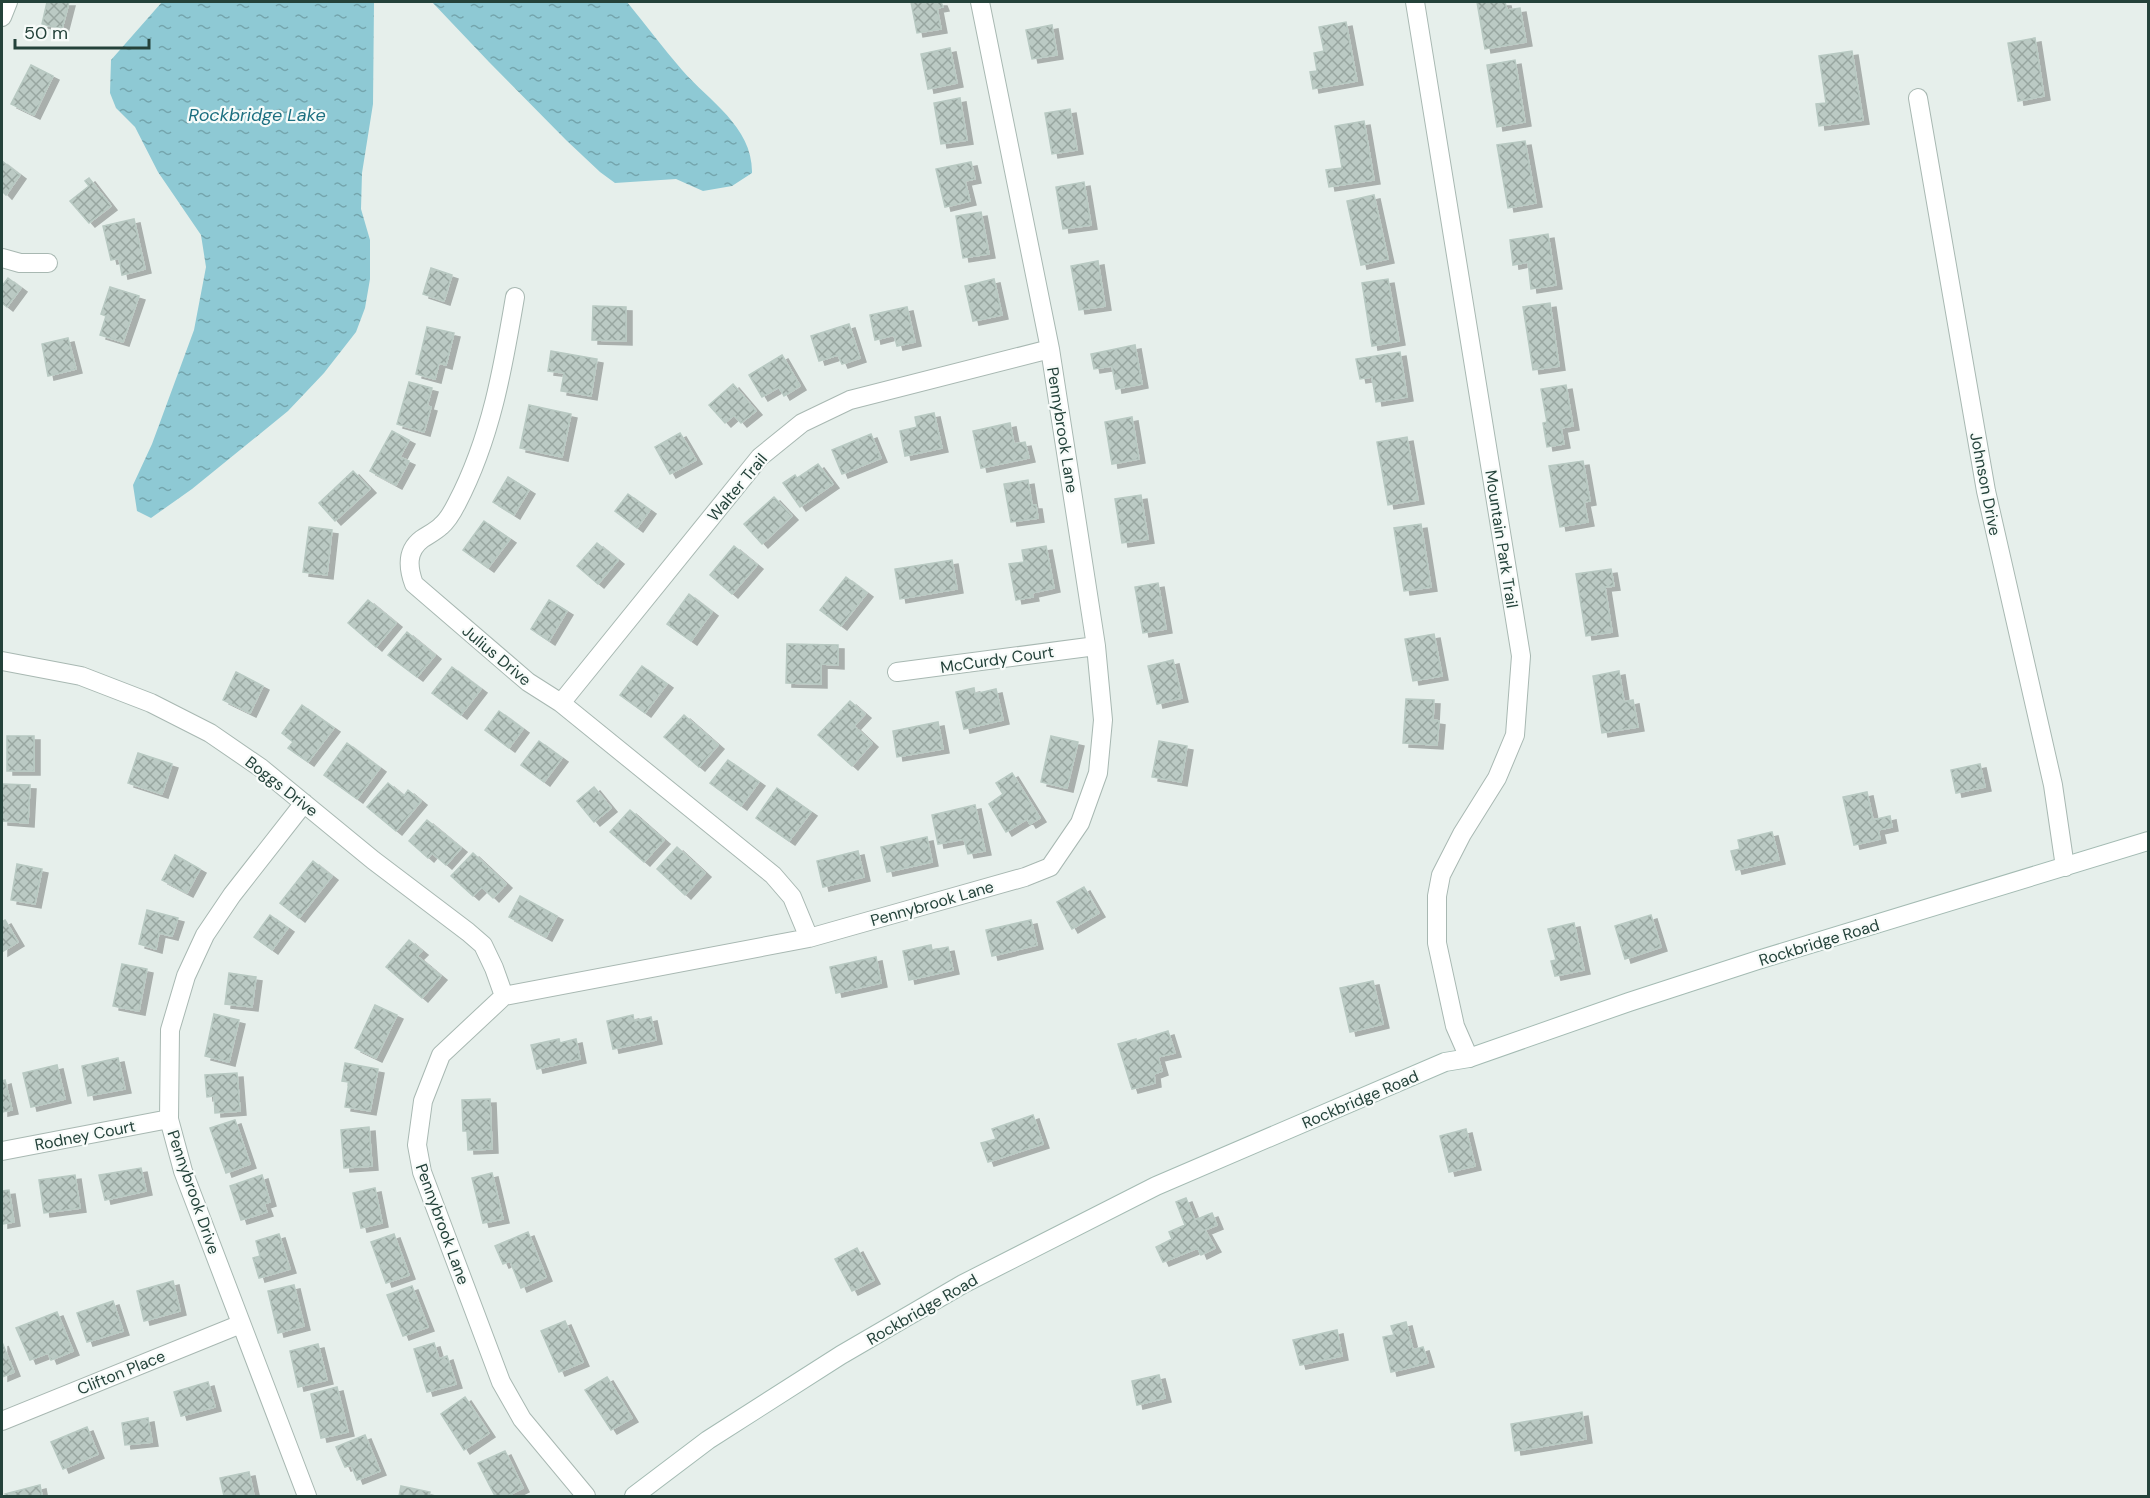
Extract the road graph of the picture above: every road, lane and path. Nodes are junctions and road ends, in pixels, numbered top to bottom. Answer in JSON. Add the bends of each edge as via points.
{"nodes":[{"id":1,"x":8,"y":2,"type":"edge"},
{"id":2,"x":980,"y":2,"type":"edge"},
{"id":3,"x":1415,"y":2,"type":"edge"},
{"id":4,"x":2,"y":17,"type":"edge"},
{"id":5,"x":1918,"y":98,"type":"dead end"},
{"id":6,"x":2,"y":258,"type":"edge"},
{"id":7,"x":48,"y":262,"type":"dead end"},
{"id":8,"x":515,"y":297,"type":"dead end"},
{"id":9,"x":1050,"y":349,"type":"junction"},
{"id":10,"x":1096,"y":646,"type":"junction"},
{"id":11,"x":2,"y":661,"type":"edge"},
{"id":12,"x":897,"y":672,"type":"dead end"},
{"id":13,"x":561,"y":703,"type":"junction"},
{"id":14,"x":304,"y":803,"type":"junction"},
{"id":15,"x":2148,"y":842,"type":"edge"},
{"id":16,"x":2065,"y":867,"type":"junction"},
{"id":17,"x":809,"y":938,"type":"junction"},
{"id":18,"x":504,"y":996,"type":"junction"},
{"id":19,"x":1469,"y":1058,"type":"junction"},
{"id":20,"x":169,"y":1119,"type":"junction"},
{"id":21,"x":2,"y":1151,"type":"edge"},
{"id":22,"x":241,"y":1324,"type":"junction"},
{"id":23,"x":2,"y":1421,"type":"edge"},
{"id":24,"x":307,"y":1497,"type":"edge"},
{"id":25,"x":585,"y":1497,"type":"edge"},
{"id":26,"x":634,"y":1497,"type":"edge"}],
"edges":[{"from":1,"to":4,"type":"street"},
{"from":2,"to":9,"type":"street","name":"Pennybrook Lane"},
{"from":3,"to":19,"type":"street","name":"Mountain Park Trail","via":[[1521,656],[1515,735],[1497,778],[1441,875],[1437,896],[1437,943],[1455,1026]]},
{"from":5,"to":16,"type":"street","name":"Johnson Drive","via":[[1986,491],[2053,785]]},
{"from":6,"to":7,"type":"street","via":[[20,263]]},
{"from":8,"to":13,"type":"street","name":"Julius Drive","via":[[498,394],[473,468],[442,526],[419,541],[410,556],[409,570],[414,584],[528,682]]},
{"from":9,"to":10,"type":"street","name":"Pennybrook Lane"},
{"from":9,"to":13,"type":"street","name":"Walter Trail","via":[[850,400],[802,423],[760,457]]},
{"from":10,"to":12,"type":"street","name":"McCurdy Court"},
{"from":10,"to":17,"type":"street","name":"Pennybrook Lane","via":[[1103,720],[1098,773],[1080,823],[1050,867]]},
{"from":11,"to":14,"type":"street","name":"Boggs Drive","via":[[81,676],[151,703],[210,734]]},
{"from":13,"to":17,"type":"street","name":"Julius Drive","via":[[773,875],[792,897]]},
{"from":14,"to":18,"type":"street","name":"Boggs Drive","via":[[483,945]]},
{"from":14,"to":20,"type":"street","name":"Pennybrook Drive","via":[[227,903],[205,936],[186,976],[170,1030]]},
{"from":15,"to":16,"type":"street","name":"Rockbridge Road"},
{"from":16,"to":19,"type":"street","name":"Rockbridge Road","via":[[1758,960]]},
{"from":17,"to":18,"type":"street","name":"Pennybrook Lane"},
{"from":18,"to":25,"type":"street","name":"Pennybrook Lane","via":[[441,1056],[423,1101],[417,1145],[422,1172],[501,1382],[522,1419]]},
{"from":19,"to":26,"type":"street","name":"Rockbridge Road","via":[[1445,1062],[1156,1186],[963,1284],[841,1355],[708,1440]]},
{"from":20,"to":21,"type":"street","name":"Rodney Court"},
{"from":20,"to":22,"type":"street","name":"Pennybrook Drive","via":[[183,1171]]},
{"from":22,"to":23,"type":"street","name":"Clifton Place"},
{"from":22,"to":24,"type":"street","name":"Pennybrook Drive"}]}
